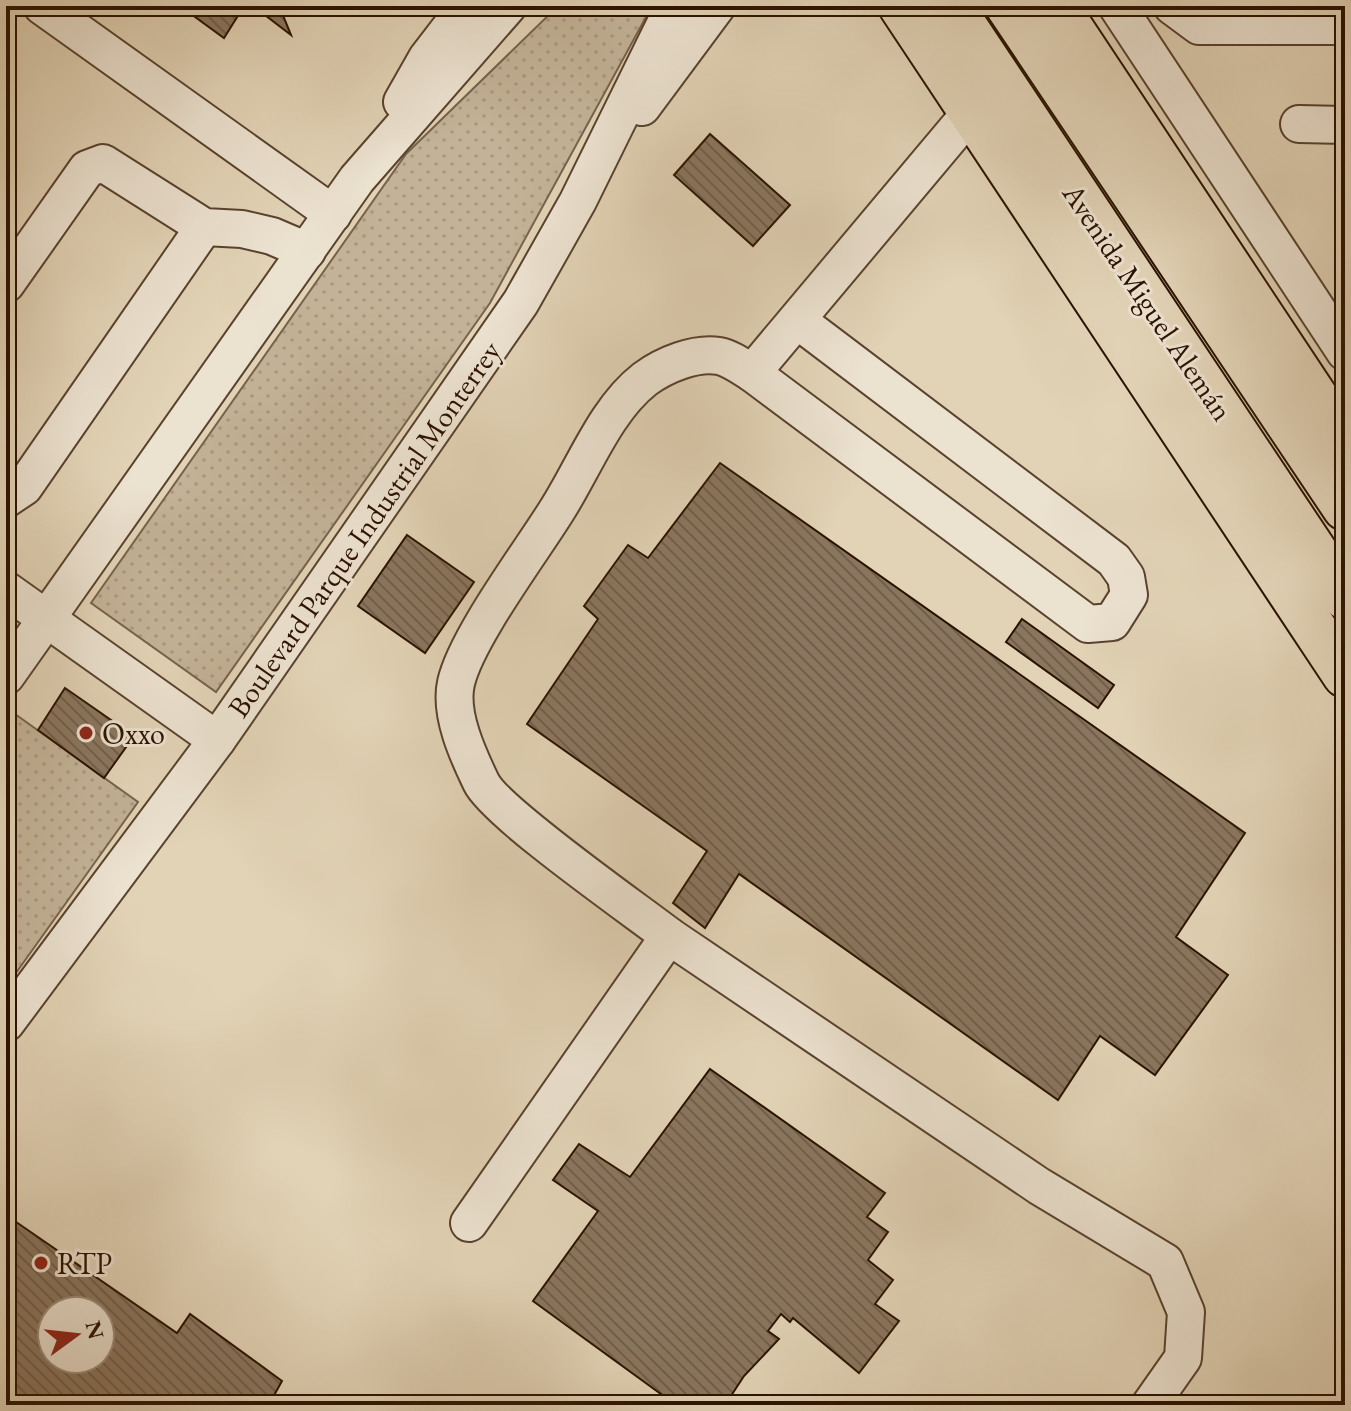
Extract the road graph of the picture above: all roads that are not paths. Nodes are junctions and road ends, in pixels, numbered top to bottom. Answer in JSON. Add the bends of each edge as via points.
{"nodes":[{"id":1,"x":42,"y":6,"type":"edge"},
{"id":2,"x":467,"y":6,"type":"edge"},
{"id":3,"x":508,"y":6,"type":"edge"},
{"id":4,"x":674,"y":6,"type":"edge"},
{"id":5,"x":717,"y":6,"type":"edge"},
{"id":6,"x":901,"y":6,"type":"edge"},
{"id":7,"x":951,"y":6,"type":"edge"},
{"id":8,"x":1008,"y":6,"type":"edge"},
{"id":9,"x":1056,"y":6,"type":"edge"},
{"id":10,"x":1117,"y":6,"type":"edge"},
{"id":11,"x":1172,"y":6,"type":"edge"},
{"id":12,"x":1345,"y":26,"type":"edge"},
{"id":13,"x":1092,"y":63,"type":"junction"},
{"id":14,"x":971,"y":112,"type":"junction"},
{"id":15,"x":1299,"y":124,"type":"dead end"},
{"id":16,"x":1345,"y":125,"type":"edge"},
{"id":17,"x":1203,"y":141,"type":"junction"},
{"id":18,"x":357,"y":179,"type":"junction"},
{"id":19,"x":578,"y":201,"type":"junction"},
{"id":20,"x":333,"y":214,"type":"junction"},
{"id":21,"x":204,"y":227,"type":"junction"},
{"id":22,"x":307,"y":251,"type":"junction"},
{"id":23,"x":1293,"y":276,"type":"junction"},
{"id":24,"x":6,"y":284,"type":"edge"},
{"id":25,"x":1345,"y":309,"type":"edge"},
{"id":26,"x":797,"y":320,"type":"junction"},
{"id":27,"x":1345,"y":352,"type":"edge"},
{"id":28,"x":752,"y":373,"type":"junction"},
{"id":29,"x":1345,"y":442,"type":"edge"},
{"id":30,"x":6,"y":499,"type":"edge"},
{"id":31,"x":1345,"y":508,"type":"edge"},
{"id":32,"x":6,"y":590,"type":"edge"},
{"id":33,"x":1345,"y":597,"type":"edge"},
{"id":34,"x":48,"y":621,"type":"junction"},
{"id":35,"x":1345,"y":675,"type":"edge"},
{"id":36,"x":6,"y":676,"type":"edge"},
{"id":37,"x":217,"y":740,"type":"junction"},
{"id":38,"x":669,"y":936,"type":"junction"},
{"id":39,"x":6,"y":1023,"type":"edge"},
{"id":40,"x":469,"y":1223,"type":"dead end"},
{"id":41,"x":1150,"y":1405,"type":"edge"}],
"edges":[{"from":1,"to":20,"type":"street"},
{"from":2,"to":18,"type":"street","via":[[427,58]]},
{"from":3,"to":18,"type":"street"},
{"from":4,"to":19,"type":"street","name":"Boulevard Parque Industrial Monterrey"},
{"from":5,"to":19,"type":"street"},
{"from":6,"to":14,"type":"highway"},
{"from":7,"to":33,"type":"highway","name":"Avenida Miguel Alemán"},
{"from":8,"to":31,"type":"highway","name":"Avenida Miguel Alemán"},
{"from":9,"to":13,"type":"highway"},
{"from":10,"to":17,"type":"street"},
{"from":11,"to":12,"type":"street","via":[[1199,26]]},
{"from":13,"to":17,"type":"street"},
{"from":13,"to":29,"type":"highway"},
{"from":14,"to":26,"type":"street"},
{"from":14,"to":35,"type":"highway"},
{"from":15,"to":16,"type":"street"},
{"from":17,"to":23,"type":"street"},
{"from":18,"to":20,"type":"street"},
{"from":19,"to":37,"type":"street","name":"Boulevard Parque Industrial Monterrey","via":[[521,302]]},
{"from":20,"to":22,"type":"street"},
{"from":21,"to":22,"type":"street","via":[[242,229]]},
{"from":21,"to":24,"type":"street","via":[[109,164],[94,164]]},
{"from":21,"to":30,"type":"street","via":[[24,487]]},
{"from":22,"to":34,"type":"street"},
{"from":23,"to":25,"type":"street"},
{"from":23,"to":27,"type":"street"},
{"from":26,"to":28,"type":"street"},
{"from":26,"to":28,"type":"street","via":[[1114,560],[1126,577],[1129,595],[1120,613],[1112,622],[1088,624]]},
{"from":28,"to":38,"type":"street","via":[[721,356],[701,356],[645,380],[601,431],[473,644],[456,684],[457,713],[483,787]]},
{"from":32,"to":34,"type":"street"},
{"from":34,"to":36,"type":"street"},
{"from":34,"to":37,"type":"street"},
{"from":37,"to":39,"type":"street","name":"Boulevard Parque Industrial Monterrey"},
{"from":38,"to":40,"type":"street"},
{"from":38,"to":41,"type":"street","via":[[1039,1186],[1165,1262],[1186,1312],[1183,1358]]}]}
